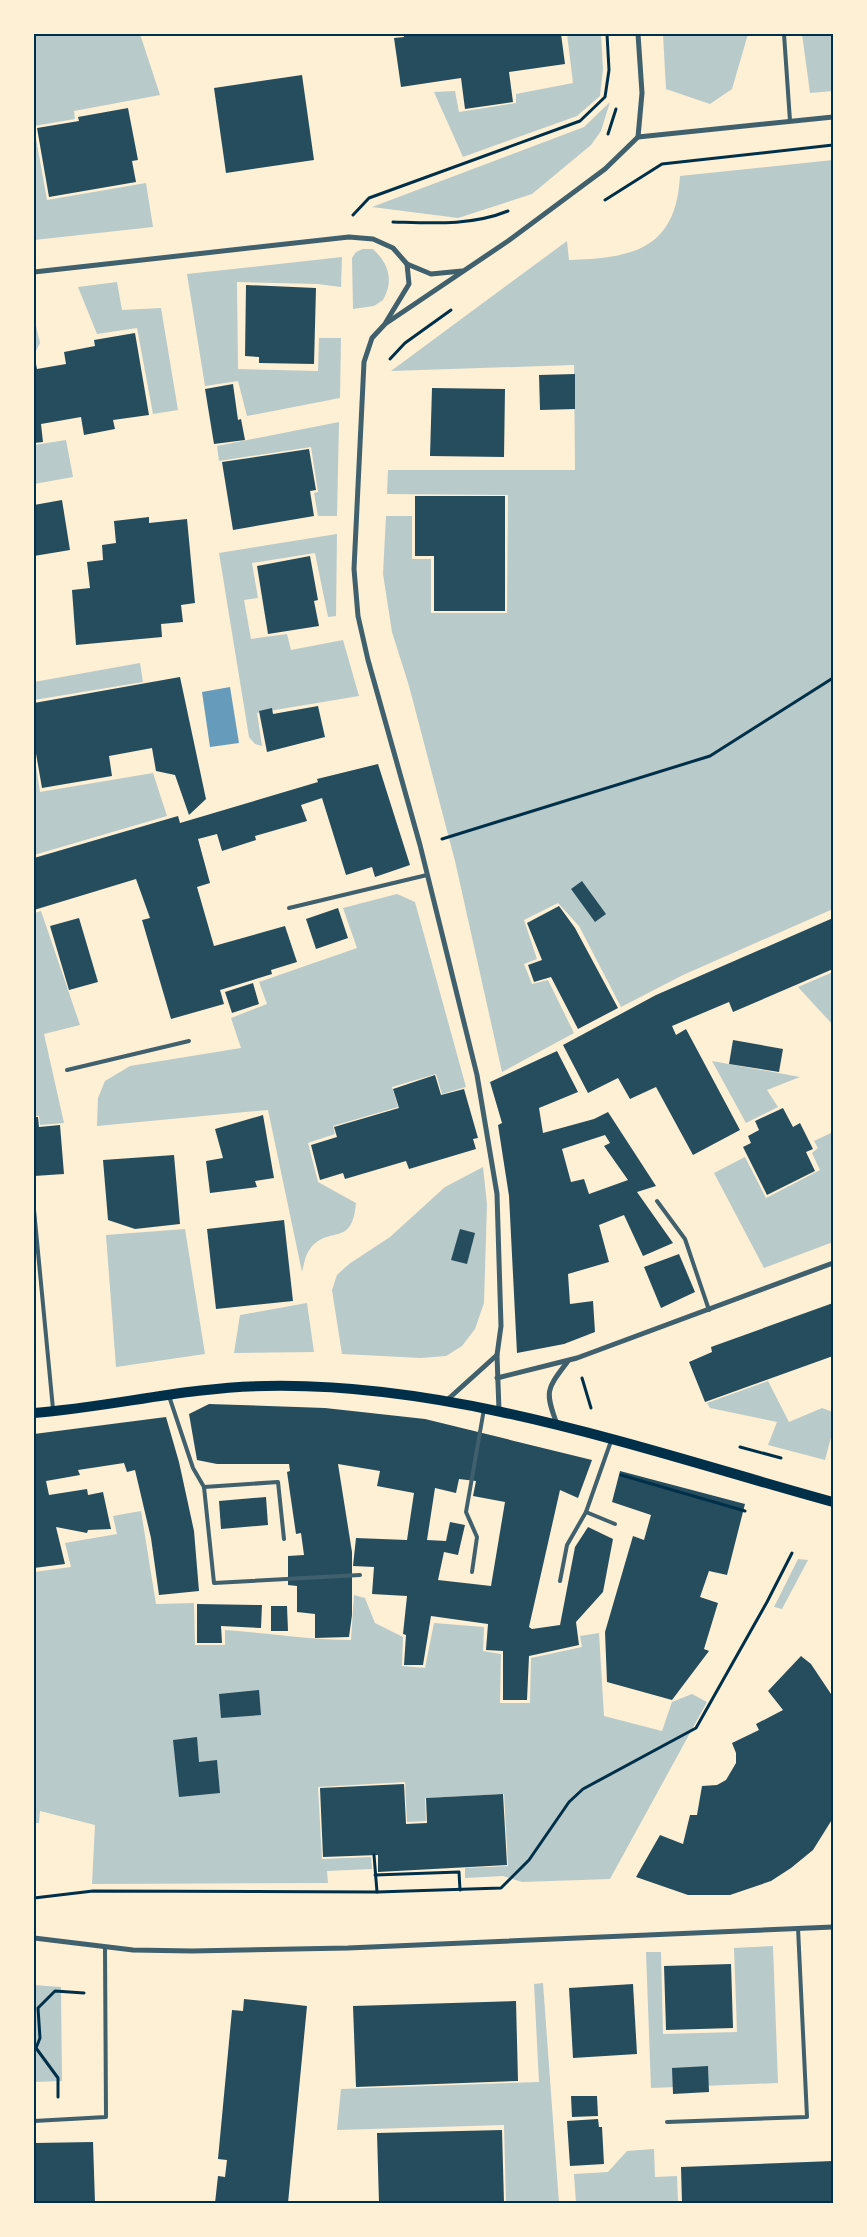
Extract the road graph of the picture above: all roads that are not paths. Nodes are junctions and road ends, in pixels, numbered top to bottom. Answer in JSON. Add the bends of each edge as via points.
{"nodes":[{"id":1,"x":638,"y":34,"type":"edge"},
{"id":2,"x":784,"y":34,"type":"edge"},
{"id":3,"x":833,"y":117,"type":"edge"},
{"id":4,"x":790,"y":121,"type":"junction"},
{"id":5,"x":638,"y":136,"type":"junction"},
{"id":6,"x":407,"y":264,"type":"junction"},
{"id":7,"x":463,"y":271,"type":"junction"},
{"id":8,"x":34,"y":272,"type":"edge"},
{"id":9,"x":385,"y":324,"type":"junction"},
{"id":10,"x":427,"y":875,"type":"junction"},
{"id":11,"x":289,"y":908,"type":"dead end"},
{"id":12,"x":189,"y":1041,"type":"dead end"},
{"id":13,"x":66,"y":1070,"type":"dead end"},
{"id":14,"x":657,"y":1201,"type":"dead end"},
{"id":15,"x":34,"y":1210,"type":"edge"},
{"id":16,"x":833,"y":1263,"type":"edge"},
{"id":17,"x":709,"y":1310,"type":"junction"},
{"id":18,"x":497,"y":1355,"type":"junction"},
{"id":19,"x":569,"y":1360,"type":"junction"},
{"id":20,"x":497,"y":1378,"type":"junction"},
{"id":21,"x":169,"y":1396,"type":"junction"},
{"id":22,"x":446,"y":1401,"type":"junction"},
{"id":23,"x":484,"y":1409,"type":"junction"},
{"id":24,"x":499,"y":1411,"type":"junction"},
{"id":25,"x":54,"y":1412,"type":"junction"},
{"id":26,"x":34,"y":1413,"type":"edge"},
{"id":27,"x":558,"y":1427,"type":"junction"},
{"id":28,"x":611,"y":1441,"type":"junction"},
{"id":29,"x":204,"y":1487,"type":"junction"},
{"id":30,"x":833,"y":1502,"type":"edge"},
{"id":31,"x":586,"y":1512,"type":"junction"},
{"id":32,"x":615,"y":1524,"type":"dead end"},
{"id":33,"x":284,"y":1539,"type":"dead end"},
{"id":34,"x":472,"y":1572,"type":"dead end"},
{"id":35,"x":360,"y":1575,"type":"dead end"},
{"id":36,"x":560,"y":1580,"type":"dead end"},
{"id":37,"x":833,"y":1926,"type":"edge"},
{"id":38,"x":798,"y":1928,"type":"junction"},
{"id":39,"x":34,"y":1938,"type":"edge"},
{"id":40,"x":105,"y":1948,"type":"junction"},
{"id":41,"x":34,"y":2120,"type":"edge"},
{"id":42,"x":667,"y":2122,"type":"dead end"}],
"edges":[{"from":1,"to":5,"type":"street","via":[[642,93]]},
{"from":2,"to":4,"type":"lane"},
{"from":3,"to":4,"type":"street"},
{"from":4,"to":5,"type":"street"},
{"from":5,"to":7,"type":"street","via":[[605,169]]},
{"from":6,"to":7,"type":"street","via":[[431,274]]},
{"from":6,"to":8,"type":"street","via":[[392,248],[373,239],[349,237]]},
{"from":6,"to":9,"type":"street","via":[[409,284]]},
{"from":7,"to":9,"type":"street"},
{"from":9,"to":10,"type":"street","via":[[372,338],[364,362],[354,569],[358,616],[368,660]]},
{"from":10,"to":11,"type":"lane"},
{"from":10,"to":18,"type":"street","via":[[472,1049],[497,1194],[501,1326]]},
{"from":12,"to":13,"type":"lane"},
{"from":14,"to":17,"type":"lane","via":[[685,1239]]},
{"from":15,"to":25,"type":"lane"},
{"from":16,"to":17,"type":"street"},
{"from":17,"to":19,"type":"street"},
{"from":18,"to":20,"type":"street"},
{"from":18,"to":22,"type":"street"},
{"from":19,"to":20,"type":"street"},
{"from":19,"to":27,"type":"street","via":[[550,1384],[548,1401]]},
{"from":20,"to":24,"type":"street"},
{"from":21,"to":22,"type":"main road","via":[[265,1386],[364,1389]]},
{"from":21,"to":25,"type":"main road"},
{"from":21,"to":29,"type":"lane","via":[[193,1468]]},
{"from":22,"to":23,"type":"main road"},
{"from":23,"to":24,"type":"main road"},
{"from":23,"to":34,"type":"lane","via":[[466,1512],[477,1536]]},
{"from":24,"to":27,"type":"main road"},
{"from":25,"to":26,"type":"main road"},
{"from":27,"to":28,"type":"main road"},
{"from":28,"to":30,"type":"main road"},
{"from":28,"to":31,"type":"lane"},
{"from":29,"to":33,"type":"lane","via":[[278,1482]]},
{"from":29,"to":35,"type":"lane","via":[[214,1583]]},
{"from":31,"to":32,"type":"lane"},
{"from":31,"to":36,"type":"lane","via":[[567,1545]]},
{"from":37,"to":38,"type":"street"},
{"from":38,"to":40,"type":"street","via":[[348,1948]]},
{"from":38,"to":42,"type":"lane","via":[[807,2117]]},
{"from":39,"to":40,"type":"street"},
{"from":40,"to":41,"type":"lane","via":[[106,2117]]}]}
